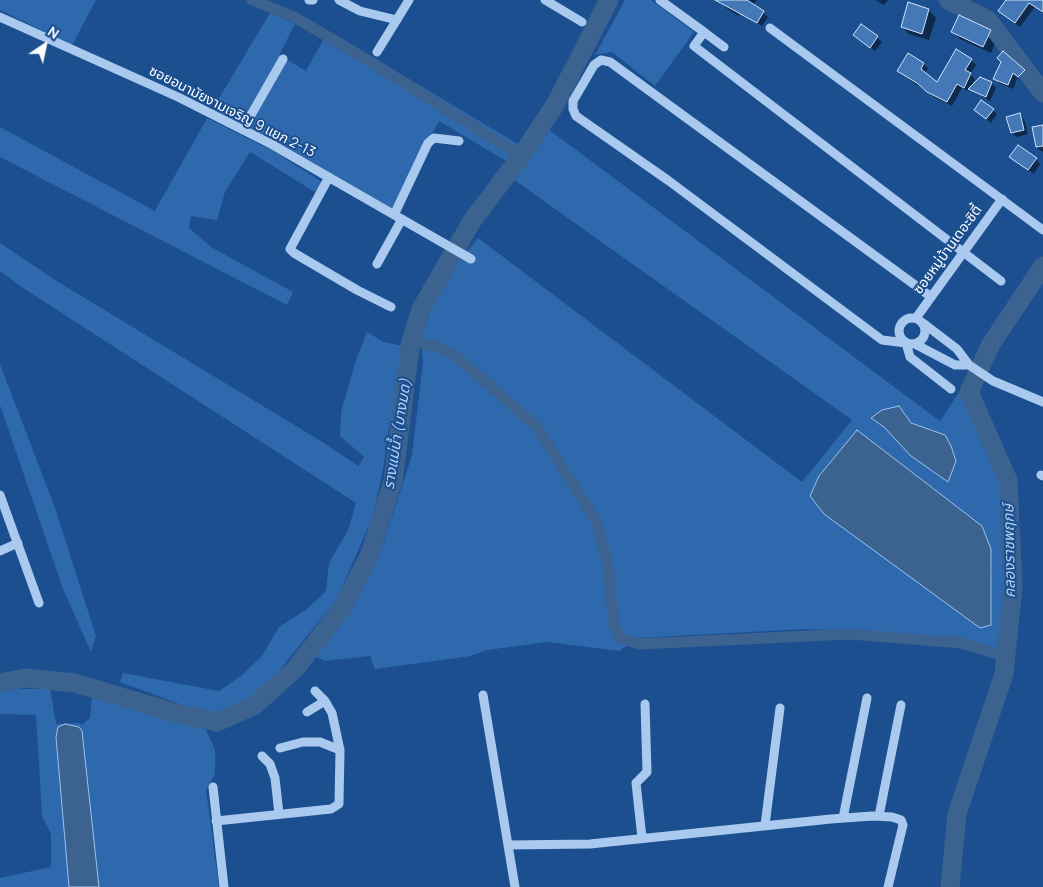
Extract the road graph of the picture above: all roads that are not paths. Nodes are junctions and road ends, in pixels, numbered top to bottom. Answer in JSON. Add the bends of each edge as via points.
{"nodes":[{"id":1,"x":339,"y":0,"type":"edge"},
{"id":2,"x":409,"y":0,"type":"edge"},
{"id":3,"x":545,"y":0,"type":"edge"},
{"id":4,"x":660,"y":0,"type":"edge"},
{"id":5,"x":0,"y":17,"type":"edge"},
{"id":6,"x":397,"y":20,"type":"junction"},
{"id":7,"x":582,"y":22,"type":"dead end"},
{"id":8,"x":770,"y":28,"type":"dead end"},
{"id":9,"x":704,"y":32,"type":"junction"},
{"id":10,"x":724,"y":47,"type":"dead end"},
{"id":11,"x":377,"y":52,"type":"dead end"},
{"id":12,"x":283,"y":59,"type":"dead end"},
{"id":13,"x":243,"y":129,"type":"junction"},
{"id":14,"x":459,"y":141,"type":"dead end"},
{"id":15,"x":329,"y":177,"type":"junction"},
{"id":16,"x":1002,"y":199,"type":"junction"},
{"id":17,"x":398,"y":217,"type":"junction"},
{"id":18,"x":1043,"y":230,"type":"edge"},
{"id":19,"x":964,"y":251,"type":"junction"},
{"id":20,"x":471,"y":259,"type":"dead end"},
{"id":21,"x":377,"y":264,"type":"dead end"},
{"id":22,"x":1001,"y":281,"type":"dead end"},
{"id":23,"x":930,"y":296,"type":"junction"},
{"id":24,"x":391,"y":307,"type":"dead end"},
{"id":25,"x":919,"y":321,"type":"junction"},
{"id":26,"x":911,"y":343,"type":"junction"},
{"id":27,"x":971,"y":366,"type":"junction"},
{"id":28,"x":951,"y":389,"type":"dead end"},
{"id":29,"x":1043,"y":402,"type":"edge"},
{"id":30,"x":0,"y":495,"type":"edge"},
{"id":31,"x":18,"y":543,"type":"junction"},
{"id":32,"x":0,"y":550,"type":"edge"},
{"id":33,"x":39,"y":603,"type":"dead end"},
{"id":34,"x":315,"y":691,"type":"dead end"},
{"id":35,"x":483,"y":695,"type":"dead end"},
{"id":36,"x":867,"y":698,"type":"dead end"},
{"id":37,"x":325,"y":701,"type":"junction"},
{"id":38,"x":645,"y":704,"type":"dead end"},
{"id":39,"x":901,"y":705,"type":"dead end"},
{"id":40,"x":780,"y":708,"type":"dead end"},
{"id":41,"x":307,"y":712,"type":"dead end"},
{"id":42,"x":280,"y":748,"type":"dead end"},
{"id":43,"x":340,"y":750,"type":"junction"},
{"id":44,"x":262,"y":756,"type":"dead end"},
{"id":45,"x":214,"y":787,"type":"dead end"},
{"id":46,"x":279,"y":814,"type":"junction"},
{"id":47,"x":879,"y":816,"type":"junction"},
{"id":48,"x":843,"y":818,"type":"junction"},
{"id":49,"x":216,"y":821,"type":"junction"},
{"id":50,"x":765,"y":825,"type":"junction"},
{"id":51,"x":642,"y":838,"type":"junction"},
{"id":52,"x":508,"y":845,"type":"junction"},
{"id":53,"x":224,"y":887,"type":"edge"},
{"id":54,"x":515,"y":887,"type":"edge"},
{"id":55,"x":888,"y":887,"type":"edge"}],
"edges":[{"from":1,"to":6,"type":"street","via":[[360,11]]},
{"from":2,"to":6,"type":"street"},
{"from":3,"to":7,"type":"street"},
{"from":4,"to":9,"type":"street"},
{"from":5,"to":13,"type":"street","name":"ซอยอนามัยงามเจริญ 9 แยก 2-13"},
{"from":6,"to":11,"type":"street"},
{"from":8,"to":16,"type":"street"},
{"from":9,"to":10,"type":"street"},
{"from":9,"to":19,"type":"street","via":[[694,46]]},
{"from":12,"to":13,"type":"street"},
{"from":13,"to":15,"type":"street","name":"ซอยอนามัยงามเจริญ 9 แยก 2-13"},
{"from":14,"to":17,"type":"street","via":[[434,138],[428,143]]},
{"from":15,"to":17,"type":"street","name":"ซอยอนามัยงามเจริญ 9 แยก 2-13"},
{"from":15,"to":24,"type":"street","via":[[290,249],[356,290]]},
{"from":16,"to":18,"type":"street"},
{"from":16,"to":19,"type":"street","name":"ซอยหมู่บ้านเดอะซิตี้"},
{"from":17,"to":20,"type":"street","name":"ซอยอนามัยงามเจริญ 9 แยก 2-13"},
{"from":17,"to":21,"type":"street"},
{"from":19,"to":22,"type":"street"},
{"from":19,"to":23,"type":"street","name":"ซอยหมู่บ้านเดอะซิตี้"},
{"from":23,"to":25,"type":"street","name":"ซอยหมู่บ้านเดอะซิตี้"},
{"from":23,"to":26,"type":"street","via":[[610,62],[601,60],[594,65],[574,101],[576,116],[669,180],[882,340]]},
{"from":25,"to":26,"type":"street","name":"ซอยหมู่บ้านเดอะซิตี้","via":[[924,336]]},
{"from":25,"to":26,"type":"street","name":"ซอยหมู่บ้านเดอะซิตี้","via":[[907,318],[899,328],[900,337]]},
{"from":25,"to":27,"type":"street","via":[[957,349]]},
{"from":26,"to":27,"type":"street","via":[[955,365]]},
{"from":26,"to":28,"type":"street","via":[[910,357]]},
{"from":27,"to":29,"type":"street","via":[[993,382]]},
{"from":30,"to":31,"type":"street"},
{"from":31,"to":32,"type":"street"},
{"from":31,"to":33,"type":"street"},
{"from":34,"to":37,"type":"street"},
{"from":35,"to":52,"type":"street"},
{"from":36,"to":48,"type":"street"},
{"from":37,"to":41,"type":"street"},
{"from":37,"to":43,"type":"street","via":[[332,713]]},
{"from":38,"to":51,"type":"street","via":[[647,772],[636,783]]},
{"from":39,"to":47,"type":"street"},
{"from":40,"to":50,"type":"street"},
{"from":42,"to":43,"type":"street","via":[[303,742],[320,742]]},
{"from":43,"to":46,"type":"street","via":[[339,804],[331,809]]},
{"from":44,"to":46,"type":"street","via":[[270,764],[275,778]]},
{"from":45,"to":49,"type":"street"},
{"from":46,"to":49,"type":"street"},
{"from":47,"to":48,"type":"street"},
{"from":47,"to":55,"type":"street","via":[[901,820],[903,825]]},
{"from":48,"to":50,"type":"street"},
{"from":49,"to":53,"type":"street"},
{"from":50,"to":51,"type":"street"},
{"from":51,"to":52,"type":"street","via":[[590,844]]},
{"from":52,"to":54,"type":"street"}]}
